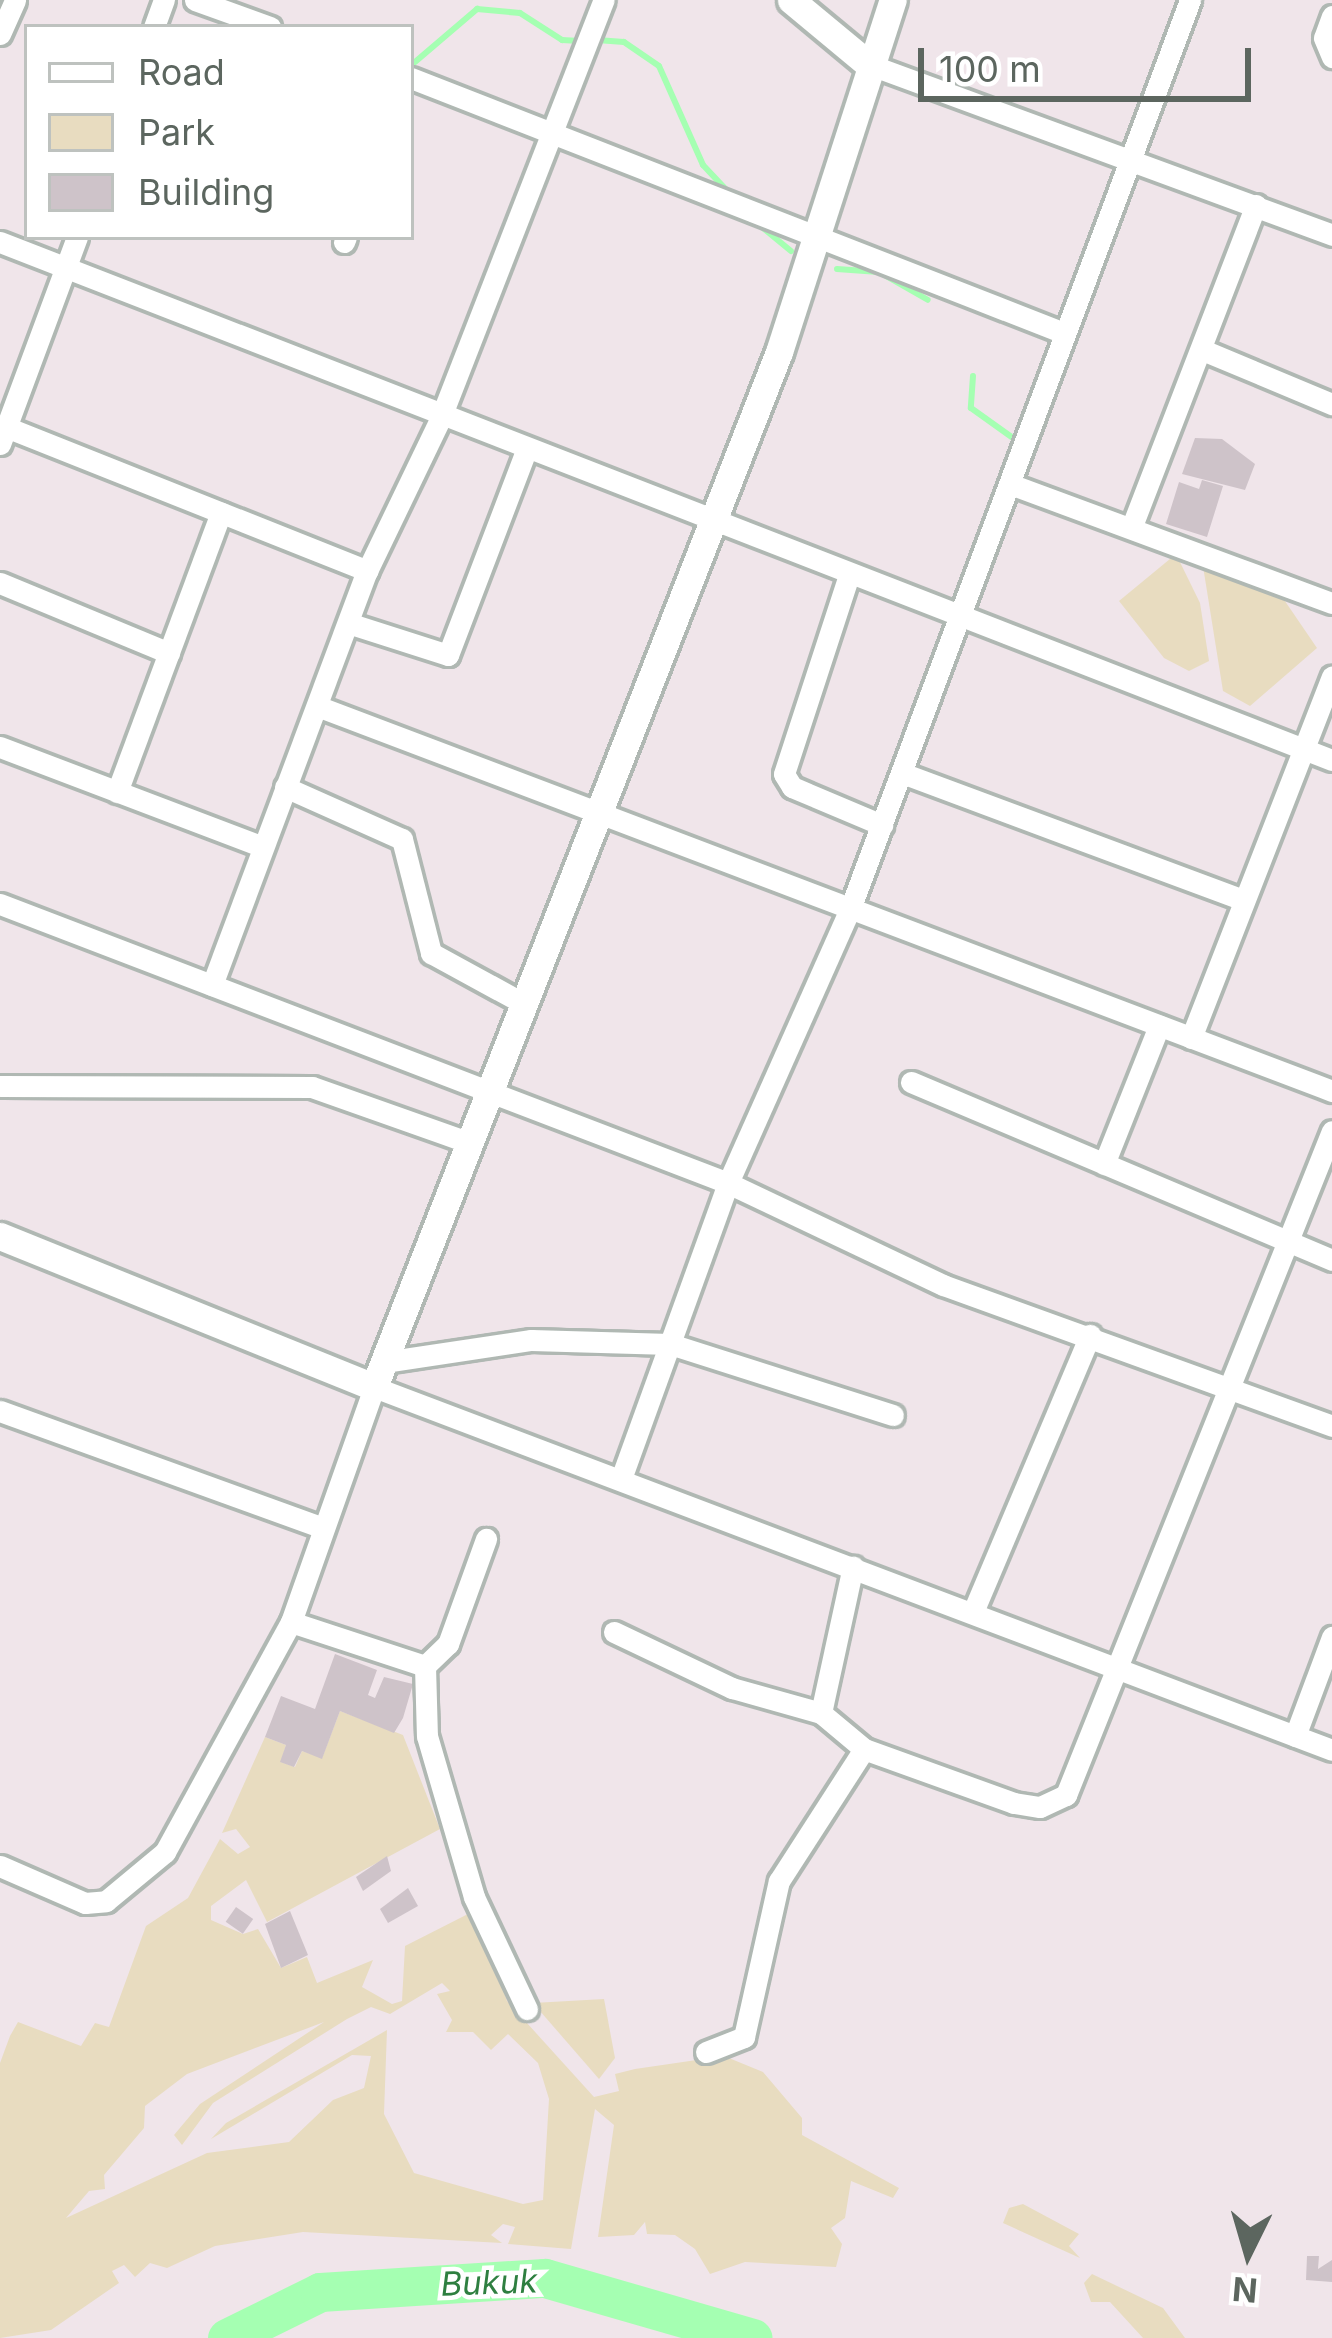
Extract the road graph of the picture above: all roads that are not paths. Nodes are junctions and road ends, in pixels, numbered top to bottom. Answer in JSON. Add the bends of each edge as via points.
{"nodes":[{"id":1,"x":15,"y":0,"type":"edge"},
{"id":2,"x":195,"y":0,"type":"edge"},
{"id":3,"x":604,"y":0,"type":"edge"},
{"id":4,"x":791,"y":0,"type":"edge"},
{"id":5,"x":892,"y":0,"type":"edge"},
{"id":6,"x":1190,"y":0,"type":"edge"},
{"id":7,"x":1332,"y":16,"type":"edge"},
{"id":8,"x":262,"y":24,"type":"edge"},
{"id":9,"x":0,"y":34,"type":"edge"},
{"id":10,"x":1332,"y":57,"type":"edge"},
{"id":11,"x":868,"y":64,"type":"junction"},
{"id":12,"x":414,"y":85,"type":"edge"},
{"id":13,"x":555,"y":132,"type":"junction"},
{"id":14,"x":1127,"y":163,"type":"junction"},
{"id":15,"x":1256,"y":206,"type":"junction"},
{"id":16,"x":818,"y":233,"type":"junction"},
{"id":17,"x":1332,"y":236,"type":"edge"},
{"id":18,"x":76,"y":240,"type":"edge"},
{"id":19,"x":0,"y":242,"type":"edge"},
{"id":20,"x":66,"y":266,"type":"junction"},
{"id":21,"x":1064,"y":333,"type":"junction"},
{"id":22,"x":1205,"y":351,"type":"junction"},
{"id":23,"x":1332,"y":404,"type":"edge"},
{"id":24,"x":441,"y":417,"type":"junction"},
{"id":25,"x":3,"y":436,"type":"edge"},
{"id":26,"x":526,"y":451,"type":"junction"},
{"id":27,"x":1010,"y":484,"type":"junction"},
{"id":28,"x":221,"y":513,"type":"junction"},
{"id":29,"x":708,"y":524,"type":"junction"},
{"id":30,"x":1132,"y":526,"type":"junction"},
{"id":31,"x":368,"y":571,"type":"junction"},
{"id":32,"x":848,"y":578,"type":"junction"},
{"id":33,"x":0,"y":584,"type":"edge"},
{"id":34,"x":1332,"y":603,"type":"edge"},
{"id":35,"x":960,"y":620,"type":"junction"},
{"id":36,"x":348,"y":623,"type":"junction"},
{"id":37,"x":169,"y":652,"type":"junction"},
{"id":38,"x":1332,"y":676,"type":"edge"},
{"id":39,"x":317,"y":706,"type":"junction"},
{"id":40,"x":0,"y":747,"type":"edge"},
{"id":41,"x":1302,"y":750,"type":"junction"},
{"id":42,"x":1332,"y":760,"type":"edge"},
{"id":43,"x":902,"y":773,"type":"junction"},
{"id":44,"x":285,"y":788,"type":"junction"},
{"id":45,"x":117,"y":792,"type":"junction"},
{"id":46,"x":594,"y":807,"type":"junction"},
{"id":47,"x":882,"y":825,"type":"junction"},
{"id":48,"x":262,"y":847,"type":"junction"},
{"id":49,"x":1244,"y":900,"type":"junction"},
{"id":50,"x":0,"y":904,"type":"edge"},
{"id":51,"x":850,"y":910,"type":"junction"},
{"id":52,"x":212,"y":986,"type":"junction"},
{"id":53,"x":519,"y":1001,"type":"junction"},
{"id":54,"x":1160,"y":1026,"type":"junction"},
{"id":55,"x":1191,"y":1038,"type":"junction"},
{"id":56,"x":911,"y":1082,"type":"dead end"},
{"id":57,"x":0,"y":1086,"type":"edge"},
{"id":58,"x":1332,"y":1091,"type":"edge"},
{"id":59,"x":484,"y":1092,"type":"junction"},
{"id":60,"x":1332,"y":1131,"type":"edge"},
{"id":61,"x":467,"y":1142,"type":"junction"},
{"id":62,"x":1104,"y":1164,"type":"junction"},
{"id":63,"x":728,"y":1183,"type":"junction"},
{"id":64,"x":0,"y":1236,"type":"edge"},
{"id":65,"x":1289,"y":1242,"type":"junction"},
{"id":66,"x":1332,"y":1260,"type":"edge"},
{"id":67,"x":1090,"y":1335,"type":"junction"},
{"id":68,"x":670,"y":1344,"type":"junction"},
{"id":69,"x":379,"y":1374,"type":"junction"},
{"id":70,"x":1234,"y":1390,"type":"junction"},
{"id":71,"x":0,"y":1411,"type":"edge"},
{"id":72,"x":893,"y":1415,"type":"dead end"},
{"id":73,"x":1332,"y":1426,"type":"edge"},
{"id":74,"x":622,"y":1476,"type":"junction"},
{"id":75,"x":323,"y":1528,"type":"junction"},
{"id":76,"x":486,"y":1539,"type":"dead end"},
{"id":77,"x":853,"y":1566,"type":"junction"},
{"id":78,"x":973,"y":1612,"type":"junction"},
{"id":79,"x":291,"y":1622,"type":"junction"},
{"id":80,"x":614,"y":1632,"type":"dead end"},
{"id":81,"x":1332,"y":1637,"type":"edge"},
{"id":82,"x":425,"y":1666,"type":"junction"},
{"id":83,"x":1119,"y":1669,"type":"junction"},
{"id":84,"x":821,"y":1713,"type":"junction"},
{"id":85,"x":1295,"y":1736,"type":"junction"},
{"id":86,"x":864,"y":1749,"type":"junction"},
{"id":87,"x":1332,"y":1750,"type":"edge"},
{"id":88,"x":0,"y":1866,"type":"edge"},
{"id":89,"x":526,"y":2009,"type":"dead end"},
{"id":90,"x":706,"y":2053,"type":"dead end"}],
"edges":[{"from":1,"to":9,"type":"street"},
{"from":2,"to":8,"type":"street"},
{"from":3,"to":13,"type":"street"},
{"from":4,"to":11,"type":"street"},
{"from":5,"to":11,"type":"street"},
{"from":6,"to":14,"type":"street"},
{"from":7,"to":10,"type":"street","via":[[1324,38]]},
{"from":11,"to":14,"type":"street"},
{"from":11,"to":16,"type":"street"},
{"from":12,"to":13,"type":"street"},
{"from":13,"to":16,"type":"street"},
{"from":13,"to":24,"type":"street"},
{"from":14,"to":15,"type":"street"},
{"from":14,"to":21,"type":"street"},
{"from":15,"to":17,"type":"street"},
{"from":15,"to":22,"type":"street"},
{"from":16,"to":21,"type":"street"},
{"from":16,"to":29,"type":"street"},
{"from":18,"to":20,"type":"street"},
{"from":19,"to":20,"type":"street"},
{"from":20,"to":24,"type":"street"},
{"from":20,"to":25,"type":"street"},
{"from":21,"to":27,"type":"street"},
{"from":22,"to":23,"type":"street"},
{"from":22,"to":30,"type":"street"},
{"from":24,"to":26,"type":"street"},
{"from":24,"to":31,"type":"street"},
{"from":25,"to":28,"type":"street"},
{"from":26,"to":29,"type":"street"},
{"from":26,"to":36,"type":"street","via":[[448,655]]},
{"from":27,"to":30,"type":"street"},
{"from":27,"to":35,"type":"street"},
{"from":28,"to":31,"type":"street"},
{"from":28,"to":37,"type":"street"},
{"from":29,"to":32,"type":"street"},
{"from":29,"to":46,"type":"street"},
{"from":30,"to":34,"type":"street"},
{"from":31,"to":36,"type":"street"},
{"from":32,"to":35,"type":"street"},
{"from":32,"to":47,"type":"street","via":[[784,774],[792,787]]},
{"from":33,"to":37,"type":"street"},
{"from":35,"to":41,"type":"street"},
{"from":35,"to":43,"type":"street"},
{"from":36,"to":39,"type":"street"},
{"from":37,"to":45,"type":"street"},
{"from":38,"to":41,"type":"street"},
{"from":39,"to":44,"type":"street"},
{"from":39,"to":46,"type":"street"},
{"from":40,"to":45,"type":"street"},
{"from":41,"to":42,"type":"street"},
{"from":41,"to":49,"type":"street"},
{"from":43,"to":47,"type":"street"},
{"from":43,"to":49,"type":"street"},
{"from":44,"to":48,"type":"street"},
{"from":44,"to":53,"type":"street","via":[[401,839],[441,966]]},
{"from":45,"to":48,"type":"street"},
{"from":46,"to":51,"type":"street"},
{"from":46,"to":53,"type":"street"},
{"from":47,"to":51,"type":"street"},
{"from":48,"to":52,"type":"street"},
{"from":49,"to":55,"type":"street"},
{"from":50,"to":52,"type":"street"},
{"from":51,"to":54,"type":"street"},
{"from":51,"to":63,"type":"street"},
{"from":52,"to":59,"type":"street"},
{"from":53,"to":59,"type":"street"},
{"from":54,"to":55,"type":"street"},
{"from":54,"to":62,"type":"street"},
{"from":55,"to":58,"type":"street"},
{"from":56,"to":62,"type":"street"},
{"from":57,"to":61,"type":"street","via":[[312,1087]]},
{"from":59,"to":61,"type":"street"},
{"from":59,"to":63,"type":"street"},
{"from":60,"to":65,"type":"street"},
{"from":61,"to":69,"type":"street"},
{"from":62,"to":65,"type":"street"},
{"from":63,"to":67,"type":"street","via":[[943,1286]]},
{"from":63,"to":68,"type":"street"},
{"from":64,"to":69,"type":"street"},
{"from":65,"to":66,"type":"street"},
{"from":65,"to":70,"type":"street"},
{"from":67,"to":70,"type":"street"},
{"from":67,"to":78,"type":"street"},
{"from":68,"to":69,"type":"street","via":[[531,1340]]},
{"from":68,"to":72,"type":"street"},
{"from":68,"to":74,"type":"street"},
{"from":69,"to":74,"type":"street"},
{"from":69,"to":75,"type":"street"},
{"from":70,"to":73,"type":"street"},
{"from":70,"to":83,"type":"street"},
{"from":71,"to":75,"type":"street"},
{"from":74,"to":77,"type":"street"},
{"from":75,"to":79,"type":"street"},
{"from":76,"to":82,"type":"street","via":[[448,1644]]},
{"from":77,"to":78,"type":"street"},
{"from":77,"to":84,"type":"street"},
{"from":78,"to":83,"type":"street"},
{"from":79,"to":82,"type":"street"},
{"from":79,"to":88,"type":"street","via":[[165,1852],[129,1886],[85,1904]]},
{"from":80,"to":84,"type":"street","via":[[732,1688]]},
{"from":81,"to":85,"type":"street"},
{"from":82,"to":89,"type":"street","via":[[427,1736],[473,1898]]},
{"from":83,"to":85,"type":"street"},
{"from":83,"to":86,"type":"street","via":[[1077,1785],[1040,1808]]},
{"from":84,"to":86,"type":"street"},
{"from":85,"to":87,"type":"street"},
{"from":86,"to":90,"type":"street","via":[[779,1881],[744,2037]]}]}
